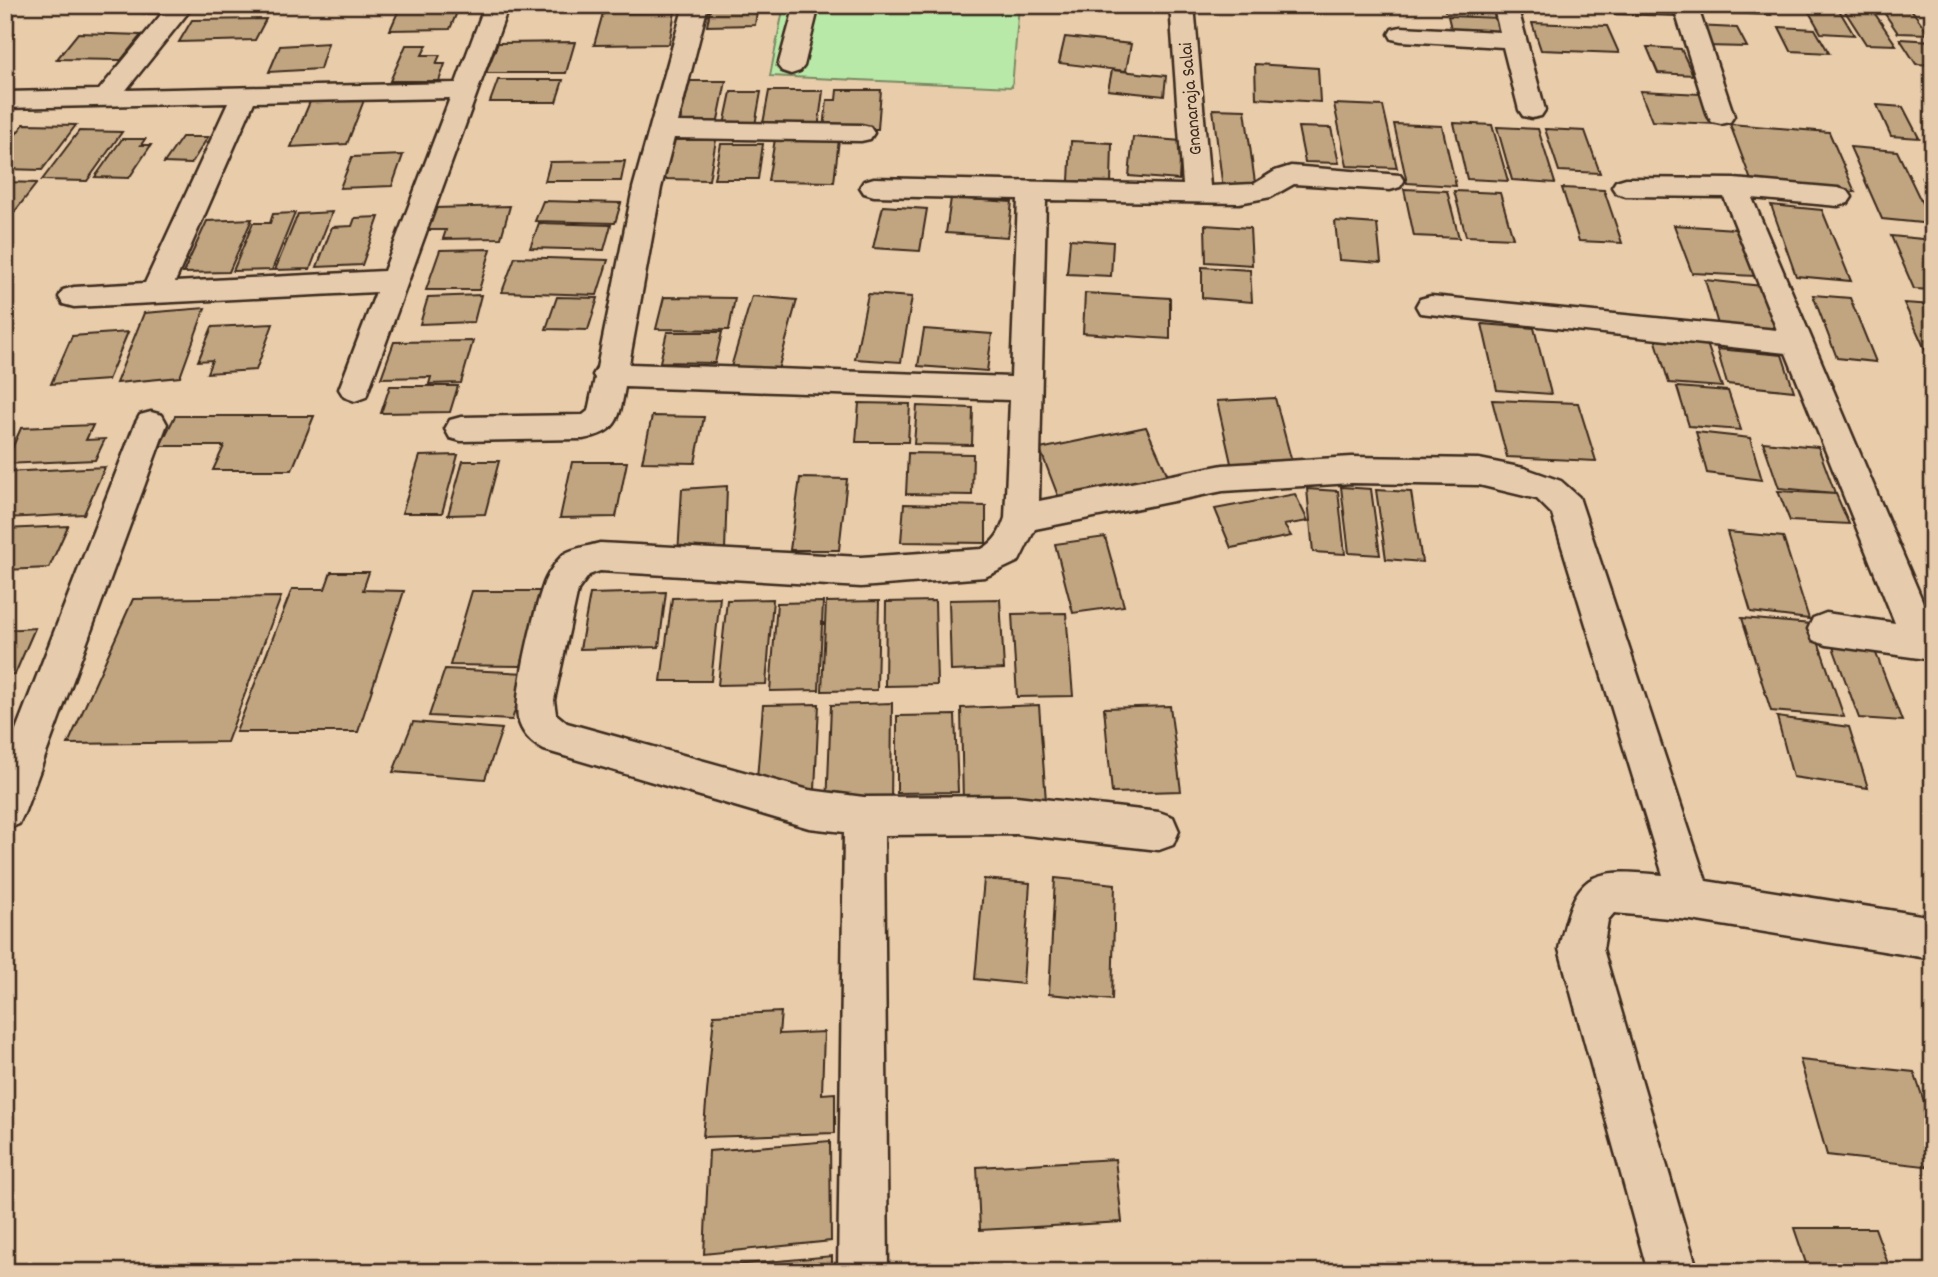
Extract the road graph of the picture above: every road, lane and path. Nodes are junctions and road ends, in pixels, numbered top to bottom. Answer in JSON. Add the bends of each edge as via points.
{"nodes":[{"id":1,"x":182,"y":5,"type":"edge"},
{"id":2,"x":497,"y":5,"type":"edge"},
{"id":3,"x":696,"y":5,"type":"edge"},
{"id":4,"x":807,"y":5,"type":"edge"},
{"id":5,"x":1182,"y":5,"type":"edge"},
{"id":6,"x":1505,"y":5,"type":"edge"},
{"id":7,"x":1685,"y":5,"type":"edge"},
{"id":8,"x":1401,"y":34,"type":"dead end"},
{"id":9,"x":1514,"y":40,"type":"junction"},
{"id":10,"x":791,"y":66,"type":"dead end"},
{"id":11,"x":466,"y":90,"type":"junction"},
{"id":12,"x":244,"y":95,"type":"junction"},
{"id":13,"x":105,"y":99,"type":"junction"},
{"id":14,"x":5,"y":100,"type":"edge"},
{"id":15,"x":1532,"y":110,"type":"dead end"},
{"id":16,"x":1721,"y":116,"type":"dead end"},
{"id":17,"x":662,"y":130,"type":"junction"},
{"id":18,"x":861,"y":133,"type":"dead end"},
{"id":19,"x":1390,"y":181,"type":"dead end"},
{"id":20,"x":874,"y":187,"type":"dead end"},
{"id":21,"x":1626,"y":187,"type":"dead end"},
{"id":22,"x":1734,"y":188,"type":"junction"},
{"id":23,"x":1032,"y":190,"type":"junction"},
{"id":24,"x":1197,"y":193,"type":"junction"},
{"id":25,"x":1838,"y":197,"type":"dead end"},
{"id":26,"x":394,"y":281,"type":"junction"},
{"id":27,"x":155,"y":293,"type":"junction"},
{"id":28,"x":74,"y":297,"type":"dead end"},
{"id":29,"x":1431,"y":306,"type":"dead end"},
{"id":30,"x":1797,"y":342,"type":"junction"},
{"id":31,"x":609,"y":375,"type":"junction"},
{"id":32,"x":355,"y":388,"type":"dead end"},
{"id":33,"x":1025,"y":389,"type":"junction"},
{"id":34,"x":151,"y":424,"type":"dead end"},
{"id":35,"x":461,"y":429,"type":"dead end"},
{"id":36,"x":1023,"y":518,"type":"junction"},
{"id":37,"x":1826,"y":629,"type":"dead end"},
{"id":38,"x":1927,"y":643,"type":"edge"},
{"id":39,"x":5,"y":811,"type":"edge"},
{"id":40,"x":864,"y":816,"type":"junction"},
{"id":41,"x":1159,"y":831,"type":"dead end"},
{"id":42,"x":1691,"y":899,"type":"junction"},
{"id":43,"x":1931,"y":943,"type":"edge"},
{"id":44,"x":863,"y":1272,"type":"edge"},
{"id":45,"x":1673,"y":1272,"type":"edge"}],
"edges":[{"from":1,"to":13,"type":"street"},
{"from":2,"to":11,"type":"street"},
{"from":3,"to":17,"type":"street"},
{"from":4,"to":10,"type":"street"},
{"from":5,"to":24,"type":"street","name":"Gnanaraja Salai"},
{"from":6,"to":9,"type":"street"},
{"from":7,"to":16,"type":"street"},
{"from":8,"to":9,"type":"street"},
{"from":9,"to":15,"type":"street"},
{"from":11,"to":12,"type":"street"},
{"from":11,"to":26,"type":"street"},
{"from":12,"to":13,"type":"street"},
{"from":12,"to":27,"type":"street"},
{"from":13,"to":14,"type":"street"},
{"from":17,"to":18,"type":"street"},
{"from":17,"to":31,"type":"street"},
{"from":19,"to":24,"type":"street","via":[[1291,175],[1252,193]]},
{"from":20,"to":23,"type":"street"},
{"from":21,"to":22,"type":"street"},
{"from":22,"to":25,"type":"street"},
{"from":22,"to":30,"type":"street"},
{"from":23,"to":24,"type":"street"},
{"from":23,"to":33,"type":"street"},
{"from":26,"to":27,"type":"street"},
{"from":26,"to":32,"type":"street"},
{"from":27,"to":28,"type":"street"},
{"from":29,"to":30,"type":"street"},
{"from":30,"to":38,"type":"street"},
{"from":31,"to":33,"type":"street"},
{"from":31,"to":35,"type":"street","via":[[604,414],[597,424]]},
{"from":33,"to":36,"type":"street"},
{"from":34,"to":39,"type":"street"},
{"from":36,"to":40,"type":"street","via":[[1012,546],[985,564],[861,572],[600,557],[577,564],[561,585],[535,701],[538,721],[546,731],[809,809]]},
{"from":36,"to":42,"type":"street","via":[[1223,478],[1352,470],[1479,472],[1549,490],[1567,507]]},
{"from":37,"to":38,"type":"street"},
{"from":40,"to":41,"type":"street","via":[[1016,816]]},
{"from":40,"to":44,"type":"street"},
{"from":42,"to":43,"type":"street"},
{"from":42,"to":45,"type":"street","via":[[1604,893],[1589,910],[1581,949]]}]}
